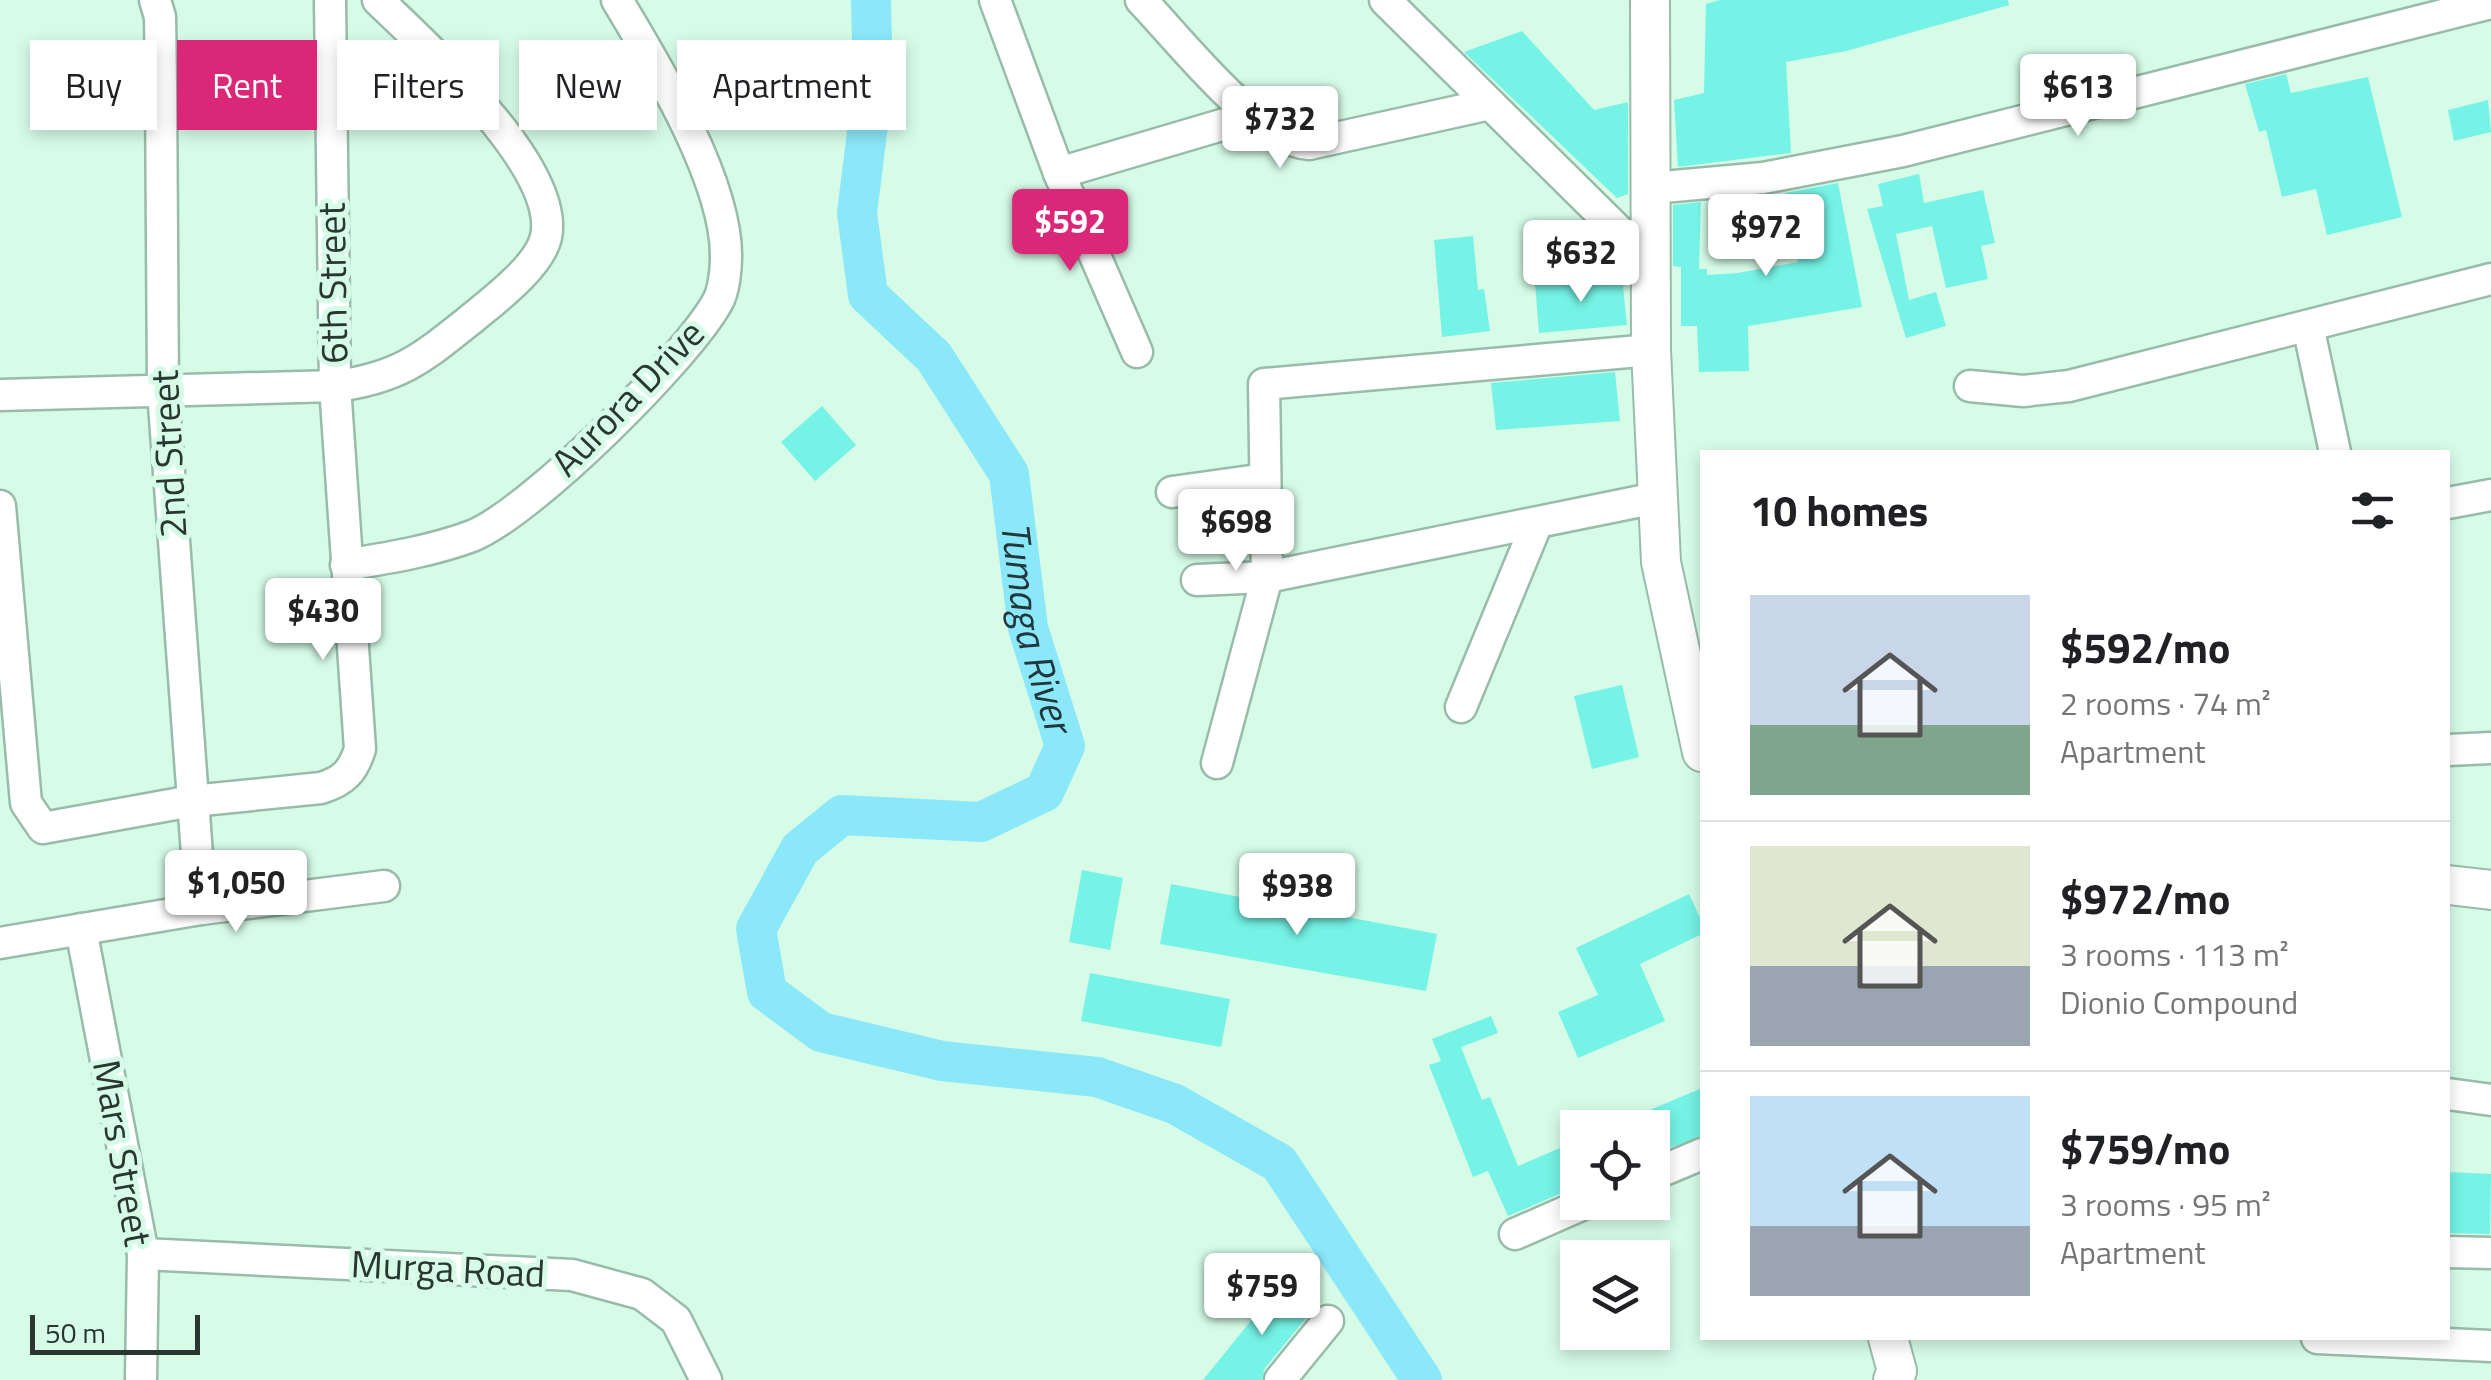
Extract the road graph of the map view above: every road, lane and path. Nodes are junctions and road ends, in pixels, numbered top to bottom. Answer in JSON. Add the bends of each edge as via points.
{"nodes":[{"id":1,"x":154,"y":0,"type":"edge"},
{"id":2,"x":330,"y":0,"type":"edge"},
{"id":3,"x":378,"y":0,"type":"edge"},
{"id":4,"x":617,"y":0,"type":"edge"},
{"id":5,"x":996,"y":0,"type":"edge"},
{"id":6,"x":1141,"y":0,"type":"edge"},
{"id":7,"x":1385,"y":0,"type":"edge"},
{"id":8,"x":1650,"y":0,"type":"edge"},
{"id":9,"x":2491,"y":2,"type":"edge"},
{"id":10,"x":1490,"y":104,"type":"junction"},
{"id":11,"x":1252,"y":116,"type":"junction"},
{"id":12,"x":1059,"y":173,"type":"junction"},
{"id":13,"x":1652,"y":188,"type":"junction"},
{"id":14,"x":1650,"y":262,"type":"junction"},
{"id":15,"x":2491,"y":279,"type":"edge"},
{"id":16,"x":2308,"y":326,"type":"junction"},
{"id":17,"x":1651,"y":350,"type":"junction"},
{"id":18,"x":1137,"y":352,"type":"dead end"},
{"id":19,"x":335,"y":386,"type":"junction"},
{"id":20,"x":1970,"y":386,"type":"dead end"},
{"id":21,"x":163,"y":391,"type":"junction"},
{"id":22,"x":0,"y":395,"type":"edge"},
{"id":23,"x":2335,"y":450,"type":"edge"},
{"id":24,"x":1265,"y":479,"type":"junction"},
{"id":25,"x":1172,"y":492,"type":"dead end"},
{"id":26,"x":2491,"y":495,"type":"edge"},
{"id":27,"x":1656,"y":498,"type":"junction"},
{"id":28,"x":2450,"y":503,"type":"edge"},
{"id":29,"x":0,"y":506,"type":"edge"},
{"id":30,"x":1536,"y":523,"type":"junction"},
{"id":31,"x":346,"y":565,"type":"junction"},
{"id":32,"x":1267,"y":576,"type":"junction"},
{"id":33,"x":1197,"y":580,"type":"dead end"},
{"id":34,"x":1460,"y":707,"type":"dead end"},
{"id":35,"x":1700,"y":744,"type":"edge"},
{"id":36,"x":2491,"y":748,"type":"edge"},
{"id":37,"x":2450,"y":750,"type":"edge"},
{"id":38,"x":1217,"y":764,"type":"dead end"},
{"id":39,"x":192,"y":801,"type":"junction"},
{"id":40,"x":2450,"y":885,"type":"edge"},
{"id":41,"x":384,"y":886,"type":"dead end"},
{"id":42,"x":2491,"y":890,"type":"edge"},
{"id":43,"x":201,"y":909,"type":"junction"},
{"id":44,"x":80,"y":929,"type":"junction"},
{"id":45,"x":0,"y":943,"type":"edge"},
{"id":46,"x":2450,"y":1094,"type":"edge"},
{"id":47,"x":2491,"y":1100,"type":"edge"},
{"id":48,"x":1700,"y":1155,"type":"edge"},
{"id":49,"x":1670,"y":1167,"type":"edge"},
{"id":50,"x":1560,"y":1214,"type":"edge"},
{"id":51,"x":1515,"y":1234,"type":"dead end"},
{"id":52,"x":2450,"y":1252,"type":"edge"},
{"id":53,"x":2491,"y":1253,"type":"edge"},
{"id":54,"x":142,"y":1254,"type":"junction"},
{"id":55,"x":1328,"y":1321,"type":"dead end"},
{"id":56,"x":2360,"y":1340,"type":"edge"},
{"id":57,"x":2491,"y":1346,"type":"edge"},
{"id":58,"x":141,"y":1380,"type":"edge"},
{"id":59,"x":706,"y":1380,"type":"edge"},
{"id":60,"x":1280,"y":1380,"type":"edge"}],
"edges":[{"from":1,"to":21,"type":"street","name":"2nd Street","via":[[160,17]]},
{"from":2,"to":19,"type":"street","name":"6th Street"},
{"from":3,"to":19,"type":"street","via":[[496,120],[543,200],[546,242],[486,308],[425,356],[379,380]]},
{"from":4,"to":31,"type":"street","name":"Aurora Drive","via":[[672,92],[724,223],[720,298],[677,357],[527,503],[474,535]]},
{"from":5,"to":12,"type":"street"},
{"from":6,"to":11,"type":"street"},
{"from":7,"to":10,"type":"street"},
{"from":8,"to":13,"type":"main road"},
{"from":9,"to":13,"type":"street","via":[[1903,151],[1745,181]]},
{"from":10,"to":11,"type":"street","via":[[1309,144],[1279,138]]},
{"from":10,"to":14,"type":"street"},
{"from":11,"to":12,"type":"street"},
{"from":12,"to":18,"type":"street"},
{"from":13,"to":14,"type":"main road"},
{"from":14,"to":17,"type":"main road"},
{"from":15,"to":16,"type":"street"},
{"from":16,"to":20,"type":"street","via":[[2069,386]]},
{"from":16,"to":23,"type":"street"},
{"from":17,"to":24,"type":"street","via":[[1264,384]]},
{"from":17,"to":27,"type":"main road"},
{"from":19,"to":21,"type":"street"},
{"from":19,"to":31,"type":"street","name":"6th Street"},
{"from":21,"to":22,"type":"street"},
{"from":21,"to":39,"type":"street","name":"2nd Street"},
{"from":24,"to":25,"type":"street"},
{"from":24,"to":32,"type":"street"},
{"from":26,"to":28,"type":"street"},
{"from":27,"to":30,"type":"street"},
{"from":27,"to":35,"type":"main road","via":[[1668,608]]},
{"from":29,"to":39,"type":"street","via":[[32,818],[56,829]]},
{"from":30,"to":32,"type":"street"},
{"from":30,"to":34,"type":"street"},
{"from":31,"to":39,"type":"street","name":"6th Street","via":[[360,749],[354,767],[321,788]]},
{"from":32,"to":33,"type":"street"},
{"from":32,"to":38,"type":"street"},
{"from":36,"to":37,"type":"street"},
{"from":39,"to":43,"type":"street","name":"2nd Street"},
{"from":40,"to":42,"type":"main road"},
{"from":41,"to":43,"type":"street"},
{"from":43,"to":44,"type":"street"},
{"from":44,"to":45,"type":"street"},
{"from":44,"to":54,"type":"street","name":"Mars Street"},
{"from":46,"to":47,"type":"street"},
{"from":48,"to":49,"type":"street"},
{"from":50,"to":51,"type":"street"},
{"from":52,"to":53,"type":"street"},
{"from":54,"to":58,"type":"street","name":"Mars Street"},
{"from":54,"to":59,"type":"street","name":"Murga Road","via":[[572,1276],[642,1294],[676,1320]]},
{"from":55,"to":60,"type":"street"},
{"from":56,"to":57,"type":"street"}]}
